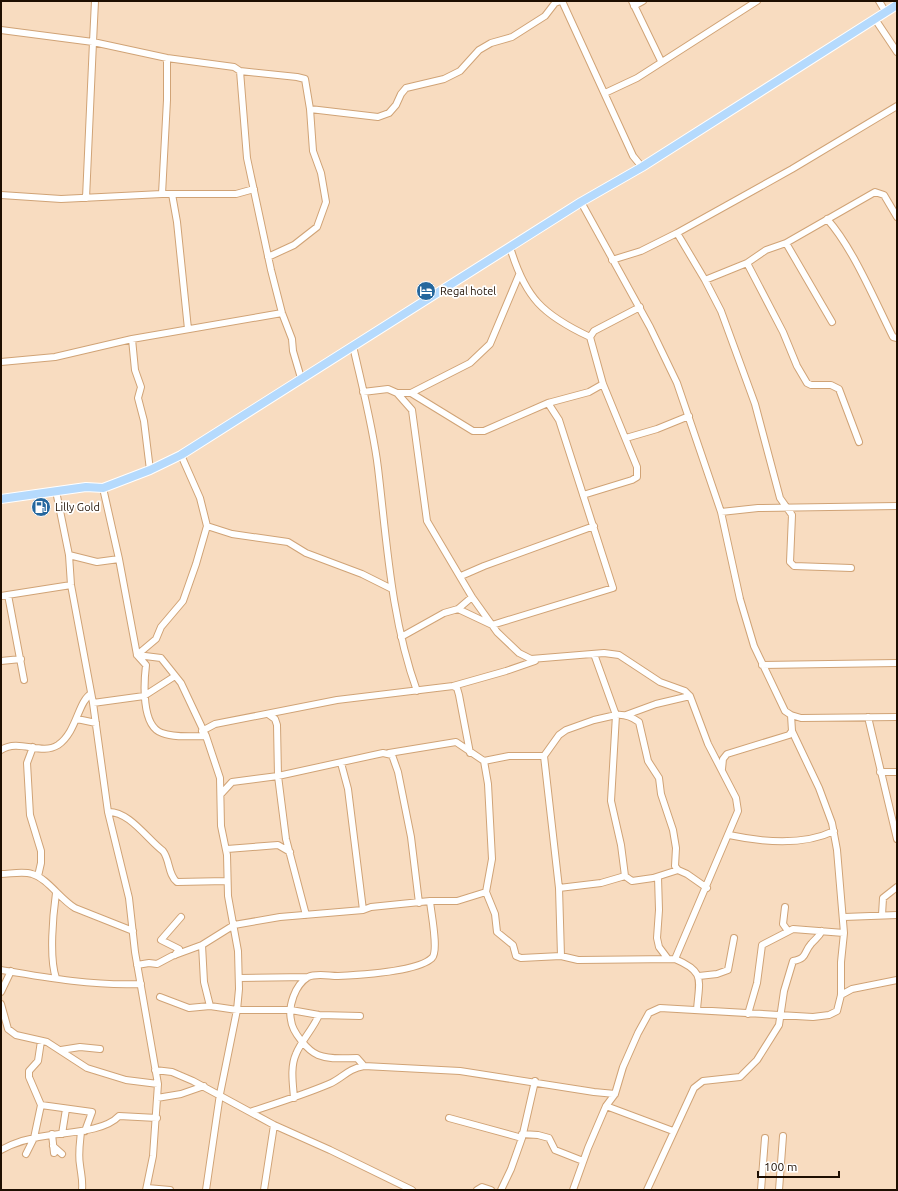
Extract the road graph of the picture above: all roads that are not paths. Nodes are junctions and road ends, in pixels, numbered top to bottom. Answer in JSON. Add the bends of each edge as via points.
{"nodes":[{"id":1,"x":95,"y":1,"type":"edge"},
{"id":2,"x":561,"y":1,"type":"edge"},
{"id":3,"x":643,"y":1,"type":"edge"},
{"id":4,"x":757,"y":1,"type":"edge"},
{"id":5,"x":879,"y":1,"type":"edge"},
{"id":6,"x":633,"y":3,"type":"edge"},
{"id":7,"x":897,"y":5,"type":"edge"},
{"id":8,"x":885,"y":11,"type":"junction"},
{"id":9,"x":875,"y":19,"type":"junction"},
{"id":10,"x":1,"y":30,"type":"edge"},
{"id":11,"x":93,"y":42,"type":"junction"},
{"id":12,"x":897,"y":52,"type":"edge"},
{"id":13,"x":167,"y":58,"type":"junction"},
{"id":14,"x":661,"y":61,"type":"junction"},
{"id":15,"x":240,"y":71,"type":"junction"},
{"id":16,"x":605,"y":93,"type":"junction"},
{"id":17,"x":897,"y":106,"type":"edge"},
{"id":18,"x":310,"y":109,"type":"junction"},
{"id":19,"x":642,"y":167,"type":"junction"},
{"id":20,"x":254,"y":189,"type":"junction"},
{"id":21,"x":162,"y":194,"type":"junction"},
{"id":22,"x":172,"y":194,"type":"junction"},
{"id":23,"x":1,"y":195,"type":"edge"},
{"id":24,"x":86,"y":198,"type":"junction"},
{"id":25,"x":581,"y":202,"type":"junction"},
{"id":26,"x":897,"y":217,"type":"edge"},
{"id":27,"x":827,"y":219,"type":"junction"},
{"id":28,"x":676,"y":234,"type":"junction"},
{"id":29,"x":786,"y":243,"type":"junction"},
{"id":30,"x":510,"y":247,"type":"junction"},
{"id":31,"x":268,"y":257,"type":"junction"},
{"id":32,"x":612,"y":260,"type":"junction"},
{"id":33,"x":746,"y":263,"type":"junction"},
{"id":34,"x":519,"y":275,"type":"junction"},
{"id":35,"x":705,"y":280,"type":"junction"},
{"id":36,"x":640,"y":308,"type":"junction"},
{"id":37,"x":282,"y":313,"type":"junction"},
{"id":38,"x":832,"y":322,"type":"dead end"},
{"id":39,"x":188,"y":328,"type":"junction"},
{"id":40,"x":590,"y":337,"type":"junction"},
{"id":41,"x":897,"y":338,"type":"edge"},
{"id":42,"x":132,"y":339,"type":"junction"},
{"id":43,"x":353,"y":346,"type":"junction"},
{"id":44,"x":1,"y":362,"type":"edge"},
{"id":45,"x":301,"y":378,"type":"junction"},
{"id":46,"x":603,"y":384,"type":"junction"},
{"id":47,"x":363,"y":392,"type":"junction"},
{"id":48,"x":411,"y":393,"type":"junction"},
{"id":49,"x":397,"y":394,"type":"junction"},
{"id":50,"x":548,"y":403,"type":"junction"},
{"id":51,"x":689,"y":416,"type":"junction"},
{"id":52,"x":626,"y":438,"type":"junction"},
{"id":53,"x":859,"y":442,"type":"dead end"},
{"id":54,"x":181,"y":454,"type":"junction"},
{"id":55,"x":150,"y":470,"type":"junction"},
{"id":56,"x":103,"y":488,"type":"junction"},
{"id":57,"x":56,"y":491,"type":"junction"},
{"id":58,"x":583,"y":495,"type":"junction"},
{"id":59,"x":1,"y":499,"type":"edge"},
{"id":60,"x":897,"y":506,"type":"edge"},
{"id":61,"x":787,"y":507,"type":"junction"},
{"id":62,"x":720,"y":512,"type":"junction"},
{"id":63,"x":206,"y":526,"type":"junction"},
{"id":64,"x":594,"y":526,"type":"junction"},
{"id":65,"x":69,"y":555,"type":"junction"},
{"id":66,"x":119,"y":560,"type":"junction"},
{"id":67,"x":851,"y":568,"type":"dead end"},
{"id":68,"x":461,"y":576,"type":"junction"},
{"id":69,"x":71,"y":585,"type":"junction"},
{"id":70,"x":392,"y":589,"type":"junction"},
{"id":71,"x":8,"y":595,"type":"junction"},
{"id":72,"x":1,"y":596,"type":"edge"},
{"id":73,"x":472,"y":597,"type":"junction"},
{"id":74,"x":458,"y":609,"type":"junction"},
{"id":75,"x":492,"y":625,"type":"junction"},
{"id":76,"x":401,"y":637,"type":"junction"},
{"id":77,"x":594,"y":654,"type":"junction"},
{"id":78,"x":137,"y":655,"type":"junction"},
{"id":79,"x":20,"y":659,"type":"junction"},
{"id":80,"x":538,"y":660,"type":"junction"},
{"id":81,"x":1,"y":661,"type":"edge"},
{"id":82,"x":897,"y":663,"type":"edge"},
{"id":83,"x":762,"y":665,"type":"junction"},
{"id":84,"x":175,"y":676,"type":"junction"},
{"id":85,"x":24,"y":680,"type":"dead end"},
{"id":86,"x":453,"y":686,"type":"junction"},
{"id":87,"x":417,"y":690,"type":"junction"},
{"id":88,"x":91,"y":694,"type":"junction"},
{"id":89,"x":144,"y":696,"type":"junction"},
{"id":90,"x":690,"y":696,"type":"junction"},
{"id":91,"x":93,"y":703,"type":"junction"},
{"id":92,"x":268,"y":714,"type":"junction"},
{"id":93,"x":616,"y":715,"type":"junction"},
{"id":94,"x":626,"y":715,"type":"junction"},
{"id":95,"x":791,"y":715,"type":"junction"},
{"id":96,"x":897,"y":717,"type":"edge"},
{"id":97,"x":868,"y":718,"type":"junction"},
{"id":98,"x":77,"y":719,"type":"junction"},
{"id":99,"x":96,"y":723,"type":"junction"},
{"id":100,"x":792,"y":731,"type":"junction"},
{"id":101,"x":465,"y":732,"type":"junction"},
{"id":102,"x":204,"y":734,"type":"junction"},
{"id":103,"x":456,"y":742,"type":"junction"},
{"id":104,"x":33,"y":747,"type":"junction"},
{"id":105,"x":1,"y":750,"type":"edge"},
{"id":106,"x":389,"y":753,"type":"junction"},
{"id":107,"x":470,"y":753,"type":"junction"},
{"id":108,"x":544,"y":756,"type":"junction"},
{"id":109,"x":484,"y":761,"type":"junction"},
{"id":110,"x":341,"y":763,"type":"junction"},
{"id":111,"x":722,"y":769,"type":"junction"},
{"id":112,"x":880,"y":772,"type":"junction"},
{"id":113,"x":897,"y":772,"type":"edge"},
{"id":114,"x":278,"y":776,"type":"junction"},
{"id":115,"x":220,"y":778,"type":"junction"},
{"id":116,"x":232,"y":782,"type":"junction"},
{"id":117,"x":221,"y":794,"type":"junction"},
{"id":118,"x":108,"y":812,"type":"junction"},
{"id":119,"x":834,"y":831,"type":"junction"},
{"id":120,"x":730,"y":835,"type":"junction"},
{"id":121,"x":286,"y":839,"type":"junction"},
{"id":122,"x":897,"y":840,"type":"edge"},
{"id":123,"x":278,"y":845,"type":"junction"},
{"id":124,"x":227,"y":849,"type":"junction"},
{"id":125,"x":290,"y":852,"type":"junction"},
{"id":126,"x":678,"y":870,"type":"junction"},
{"id":127,"x":1,"y":874,"type":"edge"},
{"id":128,"x":38,"y":876,"type":"junction"},
{"id":129,"x":626,"y":876,"type":"junction"},
{"id":130,"x":658,"y":877,"type":"junction"},
{"id":131,"x":227,"y":881,"type":"junction"},
{"id":132,"x":897,"y":886,"type":"edge"},
{"id":133,"x":559,"y":888,"type":"junction"},
{"id":134,"x":707,"y":888,"type":"junction"},
{"id":135,"x":486,"y":892,"type":"junction"},
{"id":136,"x":56,"y":893,"type":"junction"},
{"id":137,"x":430,"y":902,"type":"junction"},
{"id":138,"x":419,"y":903,"type":"junction"},
{"id":139,"x":785,"y":907,"type":"dead end"},
{"id":140,"x":363,"y":910,"type":"junction"},
{"id":141,"x":306,"y":915,"type":"junction"},
{"id":142,"x":882,"y":915,"type":"junction"},
{"id":143,"x":897,"y":915,"type":"edge"},
{"id":144,"x":844,"y":917,"type":"junction"},
{"id":145,"x":181,"y":918,"type":"dead end"},
{"id":146,"x":234,"y":926,"type":"junction"},
{"id":147,"x":133,"y":931,"type":"junction"},
{"id":148,"x":788,"y":931,"type":"junction"},
{"id":149,"x":822,"y":931,"type":"junction"},
{"id":150,"x":844,"y":933,"type":"junction"},
{"id":151,"x":734,"y":938,"type":"dead end"},
{"id":152,"x":202,"y":945,"type":"junction"},
{"id":153,"x":175,"y":955,"type":"junction"},
{"id":154,"x":561,"y":956,"type":"junction"},
{"id":155,"x":668,"y":959,"type":"junction"},
{"id":156,"x":676,"y":959,"type":"junction"},
{"id":157,"x":138,"y":965,"type":"junction"},
{"id":158,"x":1,"y":970,"type":"edge"},
{"id":159,"x":11,"y":971,"type":"junction"},
{"id":160,"x":699,"y":976,"type":"junction"},
{"id":161,"x":308,"y":977,"type":"junction"},
{"id":162,"x":56,"y":978,"type":"junction"},
{"id":163,"x":239,"y":978,"type":"junction"},
{"id":164,"x":897,"y":980,"type":"edge"},
{"id":165,"x":141,"y":984,"type":"junction"},
{"id":166,"x":1,"y":992,"type":"edge"},
{"id":167,"x":841,"y":995,"type":"junction"},
{"id":168,"x":160,"y":997,"type":"dead end"},
{"id":169,"x":1,"y":1000,"type":"edge"},
{"id":170,"x":1,"y":1004,"type":"edge"},
{"id":171,"x":210,"y":1006,"type":"junction"},
{"id":172,"x":237,"y":1010,"type":"junction"},
{"id":173,"x":291,"y":1010,"type":"junction"},
{"id":174,"x":697,"y":1010,"type":"junction"},
{"id":175,"x":748,"y":1014,"type":"junction"},
{"id":176,"x":319,"y":1015,"type":"junction"},
{"id":177,"x":781,"y":1015,"type":"junction"},
{"id":178,"x":360,"y":1016,"type":"dead end"},
{"id":179,"x":41,"y":1041,"type":"junction"},
{"id":180,"x":304,"y":1042,"type":"junction"},
{"id":181,"x":100,"y":1049,"type":"dead end"},
{"id":182,"x":61,"y":1050,"type":"junction"},
{"id":183,"x":364,"y":1066,"type":"junction"},
{"id":184,"x":155,"y":1070,"type":"junction"},
{"id":185,"x":535,"y":1081,"type":"junction"},
{"id":186,"x":158,"y":1084,"type":"junction"},
{"id":187,"x":204,"y":1086,"type":"junction"},
{"id":188,"x":220,"y":1094,"type":"junction"},
{"id":189,"x":615,"y":1094,"type":"junction"},
{"id":190,"x":158,"y":1098,"type":"junction"},
{"id":191,"x":294,"y":1098,"type":"junction"},
{"id":192,"x":41,"y":1105,"type":"junction"},
{"id":193,"x":606,"y":1106,"type":"junction"},
{"id":194,"x":66,"y":1109,"type":"junction"},
{"id":195,"x":250,"y":1112,"type":"junction"},
{"id":196,"x":90,"y":1117,"type":"junction"},
{"id":197,"x":157,"y":1118,"type":"junction"},
{"id":198,"x":449,"y":1118,"type":"dead end"},
{"id":199,"x":103,"y":1125,"type":"junction"},
{"id":200,"x":274,"y":1126,"type":"junction"},
{"id":201,"x":673,"y":1131,"type":"junction"},
{"id":202,"x":83,"y":1132,"type":"junction"},
{"id":203,"x":52,"y":1134,"type":"junction"},
{"id":204,"x":62,"y":1134,"type":"junction"},
{"id":205,"x":522,"y":1136,"type":"junction"},
{"id":206,"x":783,"y":1136,"type":"dead end"},
{"id":207,"x":34,"y":1138,"type":"junction"},
{"id":208,"x":765,"y":1138,"type":"dead end"},
{"id":209,"x":53,"y":1146,"type":"junction"},
{"id":210,"x":1,"y":1150,"type":"edge"},
{"id":211,"x":54,"y":1153,"type":"dead end"},
{"id":212,"x":26,"y":1154,"type":"dead end"},
{"id":213,"x":62,"y":1154,"type":"dead end"},
{"id":214,"x":583,"y":1161,"type":"junction"},
{"id":215,"x":147,"y":1189,"type":"edge"},
{"id":216,"x":82,"y":1190,"type":"edge"},
{"id":217,"x":170,"y":1190,"type":"edge"},
{"id":218,"x":206,"y":1190,"type":"edge"},
{"id":219,"x":264,"y":1190,"type":"edge"},
{"id":220,"x":412,"y":1190,"type":"edge"},
{"id":221,"x":477,"y":1190,"type":"edge"},
{"id":222,"x":491,"y":1190,"type":"edge"},
{"id":223,"x":501,"y":1190,"type":"edge"},
{"id":224,"x":573,"y":1190,"type":"edge"},
{"id":225,"x":647,"y":1190,"type":"edge"},
{"id":226,"x":761,"y":1190,"type":"edge"},
{"id":227,"x":779,"y":1190,"type":"edge"}],
"edges":[{"from":1,"to":11,"type":"street"},
{"from":2,"to":16,"type":"street"},
{"from":2,"to":18,"type":"street","via":[[545,16],[512,37],[491,43],[479,50],[460,71],[444,79],[406,88],[389,113],[378,117]]},
{"from":3,"to":6,"type":"street"},
{"from":4,"to":14,"type":"street"},
{"from":5,"to":8,"type":"street"},
{"from":6,"to":14,"type":"street"},
{"from":7,"to":8,"type":"main road"},
{"from":8,"to":9,"type":"main road"},
{"from":9,"to":12,"type":"street"},
{"from":9,"to":19,"type":"main road"},
{"from":10,"to":11,"type":"street"},
{"from":11,"to":13,"type":"street"},
{"from":11,"to":24,"type":"street"},
{"from":13,"to":15,"type":"street","via":[[234,67]]},
{"from":13,"to":21,"type":"street"},
{"from":14,"to":16,"type":"street","via":[[637,78]]},
{"from":15,"to":18,"type":"street","via":[[305,79]]},
{"from":15,"to":20,"type":"street","via":[[244,138]]},
{"from":16,"to":19,"type":"street","via":[[634,156]]},
{"from":17,"to":28,"type":"street"},
{"from":18,"to":31,"type":"street","via":[[313,151],[326,202],[317,227],[294,245]]},
{"from":19,"to":25,"type":"main road"},
{"from":20,"to":22,"type":"street","via":[[236,194]]},
{"from":20,"to":31,"type":"street"},
{"from":21,"to":22,"type":"street"},
{"from":21,"to":24,"type":"street"},
{"from":22,"to":39,"type":"street"},
{"from":23,"to":24,"type":"street"},
{"from":25,"to":30,"type":"main road"},
{"from":25,"to":32,"type":"street"},
{"from":26,"to":27,"type":"street","via":[[884,195],[875,192]]},
{"from":27,"to":29,"type":"street"},
{"from":27,"to":41,"type":"street","via":[[835,228],[867,284],[893,337]]},
{"from":28,"to":32,"type":"street","via":[[641,251]]},
{"from":28,"to":35,"type":"street"},
{"from":29,"to":33,"type":"street","via":[[766,250]]},
{"from":29,"to":38,"type":"street"},
{"from":30,"to":34,"type":"street"},
{"from":30,"to":43,"type":"main road"},
{"from":31,"to":37,"type":"street"},
{"from":32,"to":36,"type":"street"},
{"from":33,"to":35,"type":"street"},
{"from":33,"to":53,"type":"street","via":[[783,332],[803,378],[811,385],[831,385],[839,388]]},
{"from":34,"to":40,"type":"street","via":[[526,289],[541,307],[571,328]]},
{"from":34,"to":48,"type":"street","via":[[490,344],[470,363]]},
{"from":35,"to":61,"type":"street","via":[[721,311],[746,379],[780,498]]},
{"from":36,"to":40,"type":"street","via":[[594,331]]},
{"from":36,"to":51,"type":"street","via":[[677,383]]},
{"from":37,"to":39,"type":"street"},
{"from":37,"to":45,"type":"street","via":[[292,339]]},
{"from":39,"to":42,"type":"street"},
{"from":40,"to":46,"type":"street"},
{"from":42,"to":44,"type":"street","via":[[55,357]]},
{"from":42,"to":55,"type":"street","via":[[135,370],[141,387],[138,398],[144,421]]},
{"from":43,"to":45,"type":"main road"},
{"from":43,"to":47,"type":"street"},
{"from":45,"to":54,"type":"main road"},
{"from":46,"to":50,"type":"street","via":[[589,392]]},
{"from":46,"to":52,"type":"street"},
{"from":47,"to":49,"type":"street","via":[[388,389]]},
{"from":47,"to":70,"type":"street","via":[[378,468]]},
{"from":48,"to":49,"type":"street"},
{"from":48,"to":50,"type":"street","via":[[474,431],[484,431]]},
{"from":49,"to":68,"type":"street","via":[[412,410],[427,521]]},
{"from":50,"to":58,"type":"street","via":[[559,420]]},
{"from":51,"to":52,"type":"street"},
{"from":51,"to":62,"type":"street"},
{"from":52,"to":58,"type":"street","via":[[637,467],[637,477]]},
{"from":54,"to":55,"type":"main road"},
{"from":54,"to":63,"type":"street","via":[[200,498]]},
{"from":55,"to":56,"type":"main road"},
{"from":56,"to":57,"type":"main road","via":[[86,487]]},
{"from":56,"to":66,"type":"street"},
{"from":57,"to":59,"type":"main road"},
{"from":57,"to":65,"type":"street"},
{"from":58,"to":64,"type":"street"},
{"from":60,"to":61,"type":"street"},
{"from":61,"to":62,"type":"street"},
{"from":61,"to":67,"type":"street","via":[[792,515],[792,565]]},
{"from":62,"to":83,"type":"street","via":[[740,600]]},
{"from":63,"to":70,"type":"street","via":[[232,534],[281,540]]},
{"from":63,"to":78,"type":"street","via":[[183,601],[161,627],[156,639]]},
{"from":64,"to":68,"type":"street"},
{"from":64,"to":75,"type":"street","via":[[614,588]]},
{"from":65,"to":66,"type":"street","via":[[97,562]]},
{"from":65,"to":69,"type":"street"},
{"from":66,"to":78,"type":"street"},
{"from":68,"to":73,"type":"street"},
{"from":69,"to":71,"type":"street"},
{"from":69,"to":88,"type":"street"},
{"from":70,"to":76,"type":"street"},
{"from":71,"to":72,"type":"street"},
{"from":71,"to":79,"type":"street"},
{"from":73,"to":74,"type":"street"},
{"from":73,"to":75,"type":"street"},
{"from":74,"to":75,"type":"street"},
{"from":74,"to":76,"type":"street","via":[[444,613]]},
{"from":75,"to":80,"type":"street","via":[[519,653]]},
{"from":76,"to":87,"type":"street"},
{"from":77,"to":80,"type":"street"},
{"from":77,"to":90,"type":"street","via":[[619,655],[660,682],[686,691]]},
{"from":77,"to":93,"type":"street"},
{"from":78,"to":84,"type":"street","via":[[160,658]]},
{"from":78,"to":89,"type":"street","via":[[146,665]]},
{"from":79,"to":81,"type":"street"},
{"from":79,"to":85,"type":"street"},
{"from":80,"to":86,"type":"street"},
{"from":82,"to":83,"type":"street"},
{"from":83,"to":95,"type":"street","via":[[785,711]]},
{"from":84,"to":89,"type":"street"},
{"from":84,"to":102,"type":"street"},
{"from":86,"to":87,"type":"street"},
{"from":86,"to":101,"type":"street","via":[[457,688],[459,695]]},
{"from":87,"to":92,"type":"street","via":[[337,700]]},
{"from":88,"to":91,"type":"street"},
{"from":88,"to":98,"type":"street","via":[[85,698]]},
{"from":89,"to":91,"type":"street"},
{"from":89,"to":102,"type":"street","via":[[152,726],[160,733]]},
{"from":90,"to":94,"type":"street","via":[[656,704]]},
{"from":90,"to":111,"type":"street","via":[[708,744]]},
{"from":91,"to":99,"type":"street"},
{"from":92,"to":102,"type":"street","via":[[215,724]]},
{"from":92,"to":114,"type":"street","via":[[275,719],[277,725]]},
{"from":93,"to":94,"type":"street"},
{"from":93,"to":108,"type":"street","via":[[566,730],[559,735]]},
{"from":93,"to":129,"type":"street","via":[[611,801]]},
{"from":94,"to":126,"type":"street","via":[[639,722],[648,761],[659,778],[660,794],[673,830],[675,866]]},
{"from":95,"to":97,"type":"street","via":[[801,718]]},
{"from":95,"to":100,"type":"street"},
{"from":96,"to":97,"type":"street"},
{"from":97,"to":112,"type":"street"},
{"from":98,"to":99,"type":"street"},
{"from":98,"to":104,"type":"street","via":[[72,730],[57,745],[50,748]]},
{"from":99,"to":118,"type":"street"},
{"from":100,"to":111,"type":"street","via":[[789,735],[727,754],[723,759]]},
{"from":100,"to":119,"type":"street","via":[[819,788]]},
{"from":101,"to":103,"type":"street"},
{"from":101,"to":107,"type":"street"},
{"from":102,"to":115,"type":"street"},
{"from":103,"to":106,"type":"street"},
{"from":103,"to":107,"type":"street"},
{"from":104,"to":105,"type":"street","via":[[12,745]]},
{"from":104,"to":128,"type":"street","via":[[27,763],[30,815],[41,851]]},
{"from":106,"to":110,"type":"street"},
{"from":106,"to":138,"type":"street","via":[[394,758],[408,823]]},
{"from":107,"to":109,"type":"street"},
{"from":108,"to":109,"type":"street","via":[[509,756]]},
{"from":108,"to":133,"type":"street"},
{"from":109,"to":135,"type":"street","via":[[488,784],[492,859]]},
{"from":110,"to":114,"type":"street"},
{"from":110,"to":140,"type":"street","via":[[348,789]]},
{"from":111,"to":120,"type":"street","via":[[738,805],[737,818]]},
{"from":112,"to":113,"type":"street"},
{"from":112,"to":122,"type":"street"},
{"from":114,"to":116,"type":"street"},
{"from":114,"to":121,"type":"street"},
{"from":115,"to":116,"type":"street"},
{"from":115,"to":117,"type":"street"},
{"from":116,"to":117,"type":"street"},
{"from":117,"to":124,"type":"street","via":[[221,826]]},
{"from":118,"to":131,"type":"street","via":[[119,812],[163,851],[176,882]]},
{"from":118,"to":147,"type":"street","via":[[126,884]]},
{"from":119,"to":120,"type":"street","via":[[822,837],[788,840],[754,840]]},
{"from":119,"to":144,"type":"street"},
{"from":120,"to":134,"type":"street"},
{"from":121,"to":123,"type":"street"},
{"from":121,"to":125,"type":"street"},
{"from":123,"to":124,"type":"street"},
{"from":123,"to":125,"type":"street"},
{"from":124,"to":131,"type":"street"},
{"from":125,"to":141,"type":"street"},
{"from":126,"to":130,"type":"street"},
{"from":126,"to":134,"type":"street"},
{"from":127,"to":128,"type":"street","via":[[31,873]]},
{"from":128,"to":136,"type":"street"},
{"from":129,"to":130,"type":"street","via":[[632,881]]},
{"from":129,"to":133,"type":"street","via":[[601,883]]},
{"from":130,"to":155,"type":"street","via":[[657,938],[659,947]]},
{"from":131,"to":146,"type":"street"},
{"from":132,"to":142,"type":"street","via":[[882,898]]},
{"from":133,"to":154,"type":"street"},
{"from":134,"to":156,"type":"street"},
{"from":135,"to":137,"type":"street","via":[[457,901]]},
{"from":135,"to":154,"type":"street","via":[[495,914],[497,932],[513,945],[516,956]]},
{"from":136,"to":147,"type":"street","via":[[75,908]]},
{"from":136,"to":162,"type":"street","via":[[53,961]]},
{"from":137,"to":138,"type":"street"},
{"from":137,"to":161,"type":"street","via":[[436,950],[432,958],[403,970]]},
{"from":138,"to":140,"type":"street"},
{"from":139,"to":148,"type":"street","via":[[784,924]]},
{"from":140,"to":141,"type":"street"},
{"from":141,"to":146,"type":"street"},
{"from":142,"to":143,"type":"street"},
{"from":142,"to":144,"type":"street"},
{"from":144,"to":150,"type":"street"},
{"from":145,"to":153,"type":"street","via":[[161,940],[180,948]]},
{"from":146,"to":152,"type":"street"},
{"from":146,"to":163,"type":"street"},
{"from":147,"to":157,"type":"street"},
{"from":148,"to":149,"type":"street"},
{"from":148,"to":175,"type":"street","via":[[762,945],[757,983]]},
{"from":149,"to":150,"type":"street"},
{"from":149,"to":177,"type":"street","via":[[809,945],[806,955],[800,960],[793,961],[784,991]]},
{"from":150,"to":167,"type":"street"},
{"from":151,"to":160,"type":"street","via":[[728,970]]},
{"from":152,"to":153,"type":"street"},
{"from":152,"to":171,"type":"street","via":[[204,982]]},
{"from":153,"to":157,"type":"street","via":[[158,964]]},
{"from":154,"to":155,"type":"street","via":[[578,960]]},
{"from":155,"to":156,"type":"street"},
{"from":156,"to":160,"type":"street","via":[[691,966]]},
{"from":157,"to":165,"type":"street"},
{"from":158,"to":159,"type":"street"},
{"from":159,"to":162,"type":"street"},
{"from":159,"to":166,"type":"street"},
{"from":160,"to":174,"type":"street"},
{"from":161,"to":163,"type":"street"},
{"from":161,"to":173,"type":"street","via":[[296,990]]},
{"from":162,"to":165,"type":"street","via":[[89,984]]},
{"from":163,"to":172,"type":"street"},
{"from":164,"to":167,"type":"street","via":[[852,989]]},
{"from":165,"to":184,"type":"street"},
{"from":166,"to":169,"type":"street"},
{"from":167,"to":177,"type":"street","via":[[836,1011],[829,1015]]},
{"from":168,"to":171,"type":"street","via":[[189,1008]]},
{"from":170,"to":179,"type":"street","via":[[8,1030],[16,1035]]},
{"from":171,"to":172,"type":"street"},
{"from":172,"to":173,"type":"street"},
{"from":172,"to":188,"type":"street"},
{"from":173,"to":176,"type":"street"},
{"from":173,"to":180,"type":"street","via":[[292,1026]]},
{"from":174,"to":175,"type":"street"},
{"from":174,"to":189,"type":"street","via":[[660,1008],[649,1013],[623,1067]]},
{"from":175,"to":177,"type":"street"},
{"from":176,"to":178,"type":"street"},
{"from":176,"to":180,"type":"street"},
{"from":177,"to":201,"type":"street","via":[[780,1025],[748,1071],[736,1078],[703,1081],[696,1085]]},
{"from":179,"to":182,"type":"street"},
{"from":179,"to":192,"type":"street","via":[[38,1061],[29,1071],[29,1077]]},
{"from":180,"to":183,"type":"street","via":[[316,1054],[326,1058],[357,1058]]},
{"from":180,"to":191,"type":"street","via":[[296,1053],[292,1071]]},
{"from":181,"to":182,"type":"street","via":[[80,1047]]},
{"from":182,"to":186,"type":"street","via":[[87,1068],[126,1080]]},
{"from":183,"to":185,"type":"street","via":[[460,1071]]},
{"from":183,"to":191,"type":"street","via":[[349,1070],[331,1083]]},
{"from":184,"to":186,"type":"street"},
{"from":184,"to":187,"type":"street","via":[[172,1072]]},
{"from":185,"to":189,"type":"street"},
{"from":185,"to":205,"type":"street"},
{"from":186,"to":190,"type":"street"},
{"from":187,"to":188,"type":"street"},
{"from":187,"to":190,"type":"street"},
{"from":188,"to":195,"type":"street"},
{"from":188,"to":218,"type":"street"},
{"from":189,"to":193,"type":"street"},
{"from":190,"to":197,"type":"street"},
{"from":191,"to":195,"type":"street"},
{"from":192,"to":194,"type":"street"},
{"from":192,"to":207,"type":"street"},
{"from":193,"to":201,"type":"street"},
{"from":193,"to":214,"type":"street"},
{"from":194,"to":196,"type":"street","via":[[92,1112]]},
{"from":194,"to":204,"type":"street"},
{"from":195,"to":200,"type":"street"},
{"from":196,"to":199,"type":"street"},
{"from":196,"to":202,"type":"street"},
{"from":197,"to":199,"type":"street","via":[[119,1116],[114,1122]]},
{"from":197,"to":215,"type":"street"},
{"from":198,"to":205,"type":"street"},
{"from":199,"to":202,"type":"street"},
{"from":200,"to":219,"type":"street"},
{"from":200,"to":220,"type":"street"},
{"from":201,"to":225,"type":"street"},
{"from":202,"to":204,"type":"street"},
{"from":202,"to":216,"type":"street","via":[[80,1164]]},
{"from":203,"to":204,"type":"street"},
{"from":203,"to":207,"type":"street"},
{"from":203,"to":209,"type":"street"},
{"from":205,"to":214,"type":"street","via":[[538,1135],[549,1138],[555,1150]]},
{"from":205,"to":223,"type":"street"},
{"from":206,"to":227,"type":"street"},
{"from":207,"to":210,"type":"street"},
{"from":207,"to":212,"type":"street"},
{"from":208,"to":226,"type":"street"},
{"from":209,"to":211,"type":"street"},
{"from":209,"to":213,"type":"street"},
{"from":214,"to":224,"type":"street"},
{"from":215,"to":217,"type":"street"},
{"from":221,"to":222,"type":"street","via":[[482,1187]]}]}
